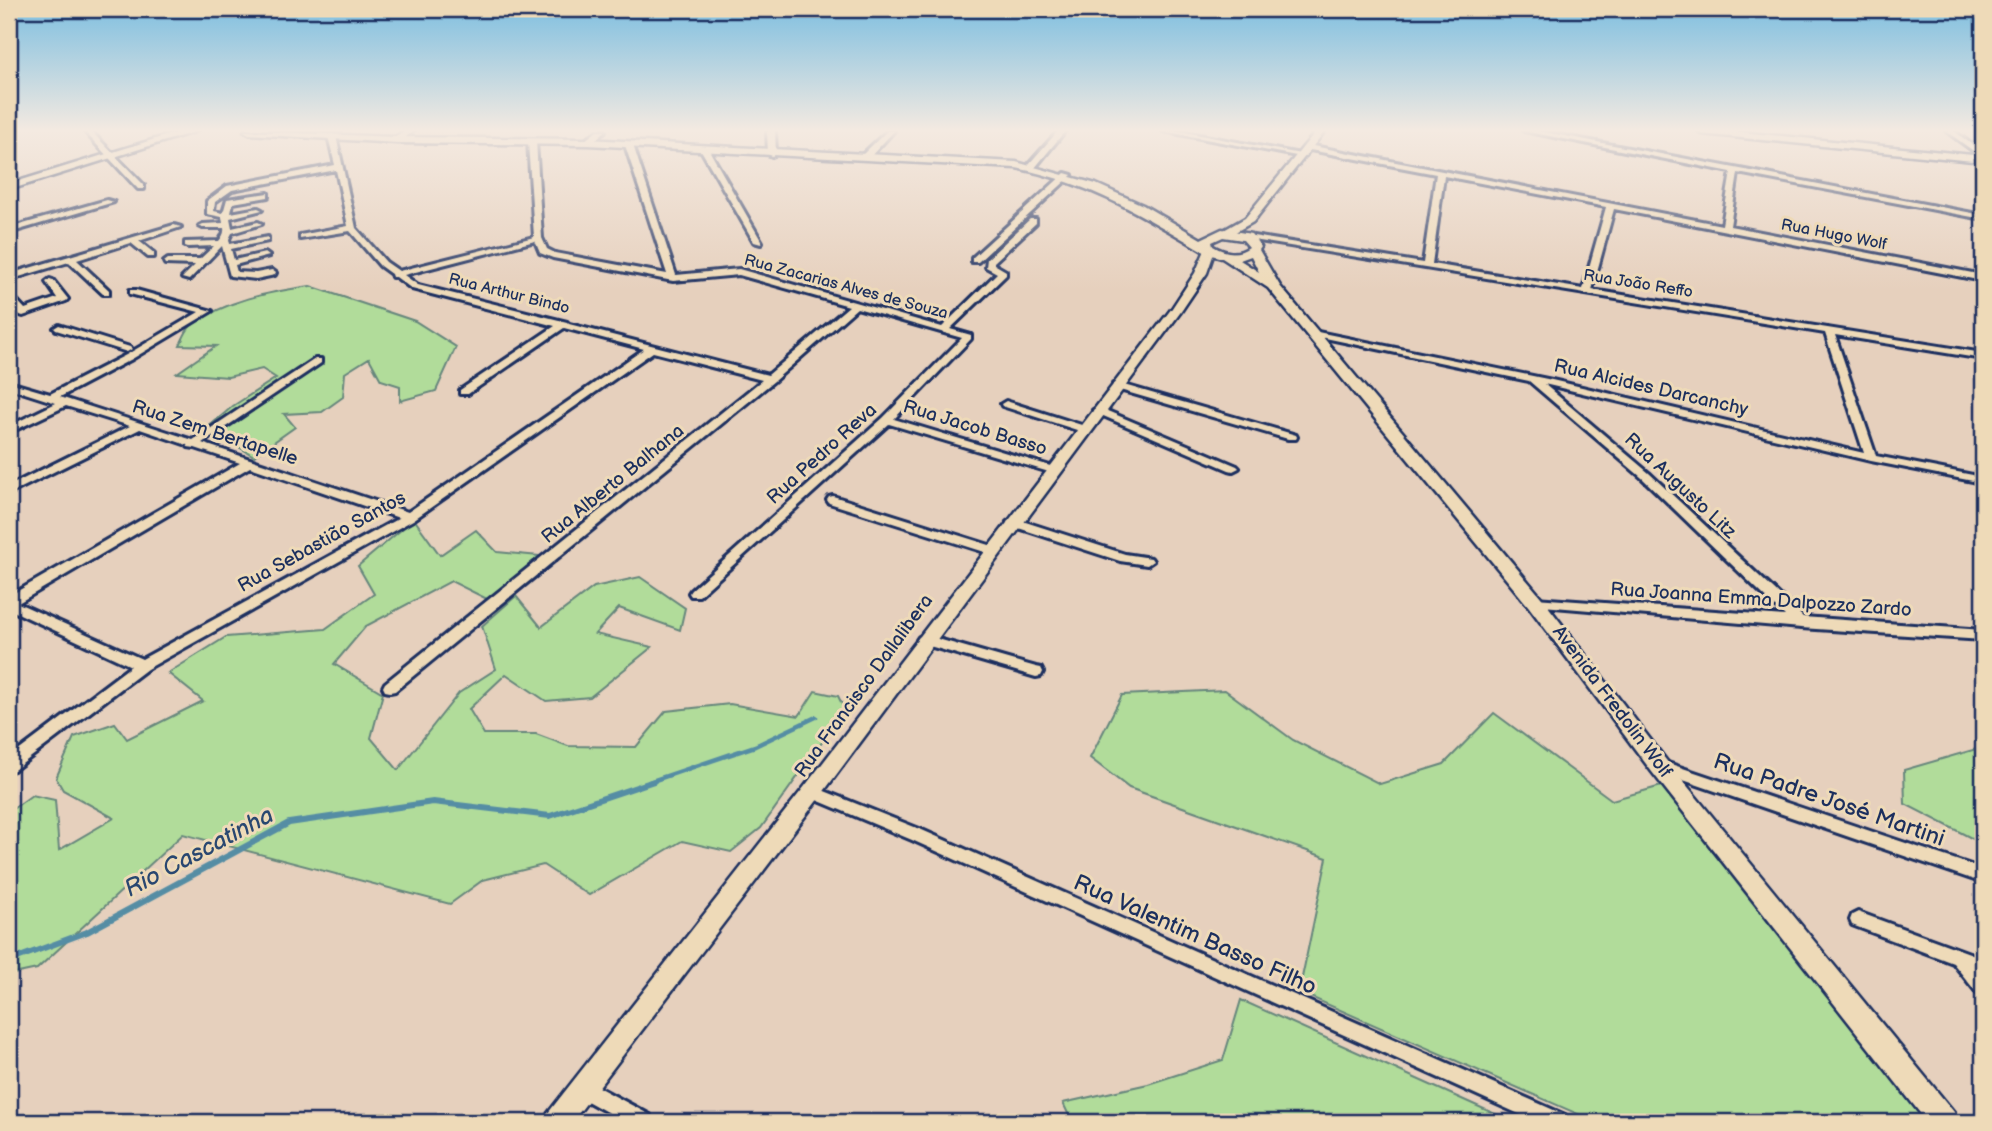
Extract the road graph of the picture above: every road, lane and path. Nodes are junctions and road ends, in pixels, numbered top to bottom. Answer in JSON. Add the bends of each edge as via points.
{"nodes":[{"id":1,"x":138,"y":184,"type":"edge"},
{"id":2,"x":252,"y":184,"type":"edge"},
{"id":3,"x":341,"y":184,"type":"edge"},
{"id":4,"x":534,"y":184,"type":"edge"},
{"id":5,"x":642,"y":184,"type":"edge"},
{"id":6,"x":724,"y":184,"type":"edge"},
{"id":7,"x":1059,"y":184,"type":"edge"},
{"id":8,"x":1086,"y":184,"type":"edge"},
{"id":9,"x":1278,"y":184,"type":"edge"},
{"id":10,"x":1439,"y":184,"type":"edge"},
{"id":11,"x":1490,"y":184,"type":"edge"},
{"id":12,"x":1733,"y":184,"type":"edge"},
{"id":13,"x":1804,"y":184,"type":"edge"},
{"id":14,"x":141,"y":187,"type":"dead end"},
{"id":15,"x":265,"y":195,"type":"dead end"},
{"id":16,"x":110,"y":202,"type":"dead end"},
{"id":17,"x":1610,"y":207,"type":"junction"},
{"id":18,"x":258,"y":210,"type":"dead end"},
{"id":19,"x":210,"y":212,"type":"joint"},
{"id":20,"x":1156,"y":214,"type":"junction"},
{"id":21,"x":1983,"y":217,"type":"edge"},
{"id":22,"x":1249,"y":220,"type":"junction"},
{"id":23,"x":1033,"y":221,"type":"dead end"},
{"id":24,"x":258,"y":224,"type":"dead end"},
{"id":25,"x":203,"y":226,"type":"dead end"},
{"id":26,"x":177,"y":227,"type":"dead end"},
{"id":27,"x":1726,"y":227,"type":"junction"},
{"id":28,"x":352,"y":228,"type":"junction"},
{"id":29,"x":9,"y":231,"type":"edge"},
{"id":30,"x":226,"y":233,"type":"junction"},
{"id":31,"x":1224,"y":233,"type":"junction"},
{"id":32,"x":303,"y":237,"type":"dead end"},
{"id":33,"x":538,"y":238,"type":"junction"},
{"id":34,"x":264,"y":239,"type":"dead end"},
{"id":35,"x":132,"y":240,"type":"junction"},
{"id":36,"x":758,"y":242,"type":"dead end"},
{"id":37,"x":188,"y":244,"type":"dead end"},
{"id":38,"x":1251,"y":244,"type":"junction"},
{"id":39,"x":1216,"y":252,"type":"junction"},
{"id":40,"x":151,"y":255,"type":"dead end"},
{"id":41,"x":265,"y":256,"type":"dead end"},
{"id":42,"x":71,"y":259,"type":"junction"},
{"id":43,"x":168,"y":262,"type":"dead end"},
{"id":44,"x":202,"y":262,"type":"junction"},
{"id":45,"x":231,"y":263,"type":"junction"},
{"id":46,"x":989,"y":265,"type":"junction"},
{"id":47,"x":1427,"y":267,"type":"junction"},
{"id":48,"x":272,"y":272,"type":"dead end"},
{"id":49,"x":395,"y":275,"type":"junction"},
{"id":50,"x":9,"y":277,"type":"edge"},
{"id":51,"x":186,"y":278,"type":"dead end"},
{"id":52,"x":673,"y":278,"type":"junction"},
{"id":53,"x":1983,"y":278,"type":"edge"},
{"id":54,"x":50,"y":282,"type":"dead end"},
{"id":55,"x":1274,"y":287,"type":"junction"},
{"id":56,"x":106,"y":292,"type":"dead end"},
{"id":57,"x":133,"y":292,"type":"dead end"},
{"id":58,"x":1587,"y":292,"type":"junction"},
{"id":59,"x":9,"y":297,"type":"edge"},
{"id":60,"x":856,"y":305,"type":"junction"},
{"id":61,"x":564,"y":324,"type":"junction"},
{"id":62,"x":59,"y":328,"type":"dead end"},
{"id":63,"x":944,"y":330,"type":"junction"},
{"id":64,"x":1829,"y":331,"type":"junction"},
{"id":65,"x":1311,"y":332,"type":"junction"},
{"id":66,"x":968,"y":337,"type":"joint"},
{"id":67,"x":153,"y":341,"type":"junction"},
{"id":68,"x":652,"y":348,"type":"junction"},
{"id":69,"x":127,"y":349,"type":"junction"},
{"id":70,"x":1983,"y":356,"type":"edge"},
{"id":71,"x":318,"y":361,"type":"dead end"},
{"id":72,"x":770,"y":379,"type":"junction"},
{"id":73,"x":1531,"y":379,"type":"junction"},
{"id":74,"x":76,"y":384,"type":"junction"},
{"id":75,"x":9,"y":385,"type":"edge"},
{"id":76,"x":1117,"y":386,"type":"junction"},
{"id":77,"x":464,"y":392,"type":"dead end"},
{"id":78,"x":51,"y":398,"type":"junction"},
{"id":79,"x":65,"y":402,"type":"junction"},
{"id":80,"x":1006,"y":404,"type":"dead end"},
{"id":81,"x":1098,"y":410,"type":"junction"},
{"id":82,"x":887,"y":420,"type":"junction"},
{"id":83,"x":138,"y":425,"type":"junction"},
{"id":84,"x":1084,"y":429,"type":"junction"},
{"id":85,"x":9,"y":430,"type":"edge"},
{"id":86,"x":1292,"y":437,"type":"dead end"},
{"id":87,"x":192,"y":445,"type":"junction"},
{"id":88,"x":1871,"y":458,"type":"junction"},
{"id":89,"x":248,"y":463,"type":"junction"},
{"id":90,"x":1233,"y":468,"type":"dead end"},
{"id":91,"x":1053,"y":470,"type":"junction"},
{"id":92,"x":1983,"y":480,"type":"edge"},
{"id":93,"x":9,"y":491,"type":"edge"},
{"id":94,"x":833,"y":500,"type":"dead end"},
{"id":95,"x":410,"y":517,"type":"junction"},
{"id":96,"x":1013,"y":522,"type":"junction"},
{"id":97,"x":992,"y":550,"type":"junction"},
{"id":98,"x":1147,"y":561,"type":"dead end"},
{"id":99,"x":695,"y":593,"type":"dead end"},
{"id":100,"x":1535,"y":602,"type":"junction"},
{"id":101,"x":9,"y":603,"type":"edge"},
{"id":102,"x":1801,"y":623,"type":"junction"},
{"id":103,"x":1983,"y":635,"type":"edge"},
{"id":104,"x":924,"y":640,"type":"junction"},
{"id":105,"x":142,"y":665,"type":"junction"},
{"id":106,"x":1036,"y":672,"type":"dead end"},
{"id":107,"x":390,"y":687,"type":"dead end"},
{"id":108,"x":9,"y":766,"type":"edge"},
{"id":109,"x":1659,"y":766,"type":"junction"},
{"id":110,"x":812,"y":792,"type":"junction"},
{"id":111,"x":1983,"y":876,"type":"edge"},
{"id":112,"x":1858,"y":920,"type":"dead end"},
{"id":113,"x":1957,"y":957,"type":"junction"},
{"id":114,"x":1983,"y":966,"type":"edge"},
{"id":115,"x":1983,"y":987,"type":"edge"},
{"id":116,"x":583,"y":1088,"type":"junction"},
{"id":117,"x":557,"y":1122,"type":"edge"},
{"id":118,"x":643,"y":1122,"type":"edge"},
{"id":119,"x":1558,"y":1122,"type":"edge"},
{"id":120,"x":1944,"y":1122,"type":"edge"}],
"edges":[{"from":1,"to":14,"type":"street"},
{"from":2,"to":19,"type":"street","via":[[230,188],[211,201]]},
{"from":3,"to":28,"type":"street","name":"Rua Arthur Bindo"},
{"from":4,"to":33,"type":"street"},
{"from":5,"to":52,"type":"street"},
{"from":6,"to":36,"type":"street"},
{"from":7,"to":46,"type":"street","via":[[975,260]]},
{"from":8,"to":20,"type":"main road"},
{"from":9,"to":22,"type":"street"},
{"from":10,"to":47,"type":"street"},
{"from":11,"to":17,"type":"street","name":"Rua Hugo Wolf"},
{"from":12,"to":27,"type":"street"},
{"from":13,"to":21,"type":"street"},
{"from":15,"to":30,"type":"street","via":[[230,201]]},
{"from":16,"to":29,"type":"street"},
{"from":17,"to":27,"type":"street","name":"Rua Hugo Wolf"},
{"from":17,"to":58,"type":"street"},
{"from":18,"to":30,"type":"street"},
{"from":19,"to":30,"type":"street"},
{"from":20,"to":31,"type":"main road"},
{"from":20,"to":39,"type":"main road","name":"Avenida Fredolin Wolf"},
{"from":22,"to":31,"type":"street"},
{"from":22,"to":38,"type":"street"},
{"from":23,"to":46,"type":"street"},
{"from":24,"to":30,"type":"street"},
{"from":25,"to":30,"type":"street"},
{"from":26,"to":35,"type":"street"},
{"from":27,"to":53,"type":"street","name":"Rua Hugo Wolf"},
{"from":28,"to":32,"type":"street"},
{"from":28,"to":49,"type":"street","name":"Rua Arthur Bindo"},
{"from":30,"to":34,"type":"street"},
{"from":30,"to":37,"type":"street"},
{"from":30,"to":44,"type":"street"},
{"from":30,"to":45,"type":"street"},
{"from":31,"to":38,"type":"main road"},
{"from":31,"to":39,"type":"main road","via":[[1206,240]]},
{"from":33,"to":49,"type":"street"},
{"from":33,"to":52,"type":"street","via":[[543,251],[553,255]]},
{"from":35,"to":40,"type":"street"},
{"from":35,"to":42,"type":"street"},
{"from":38,"to":39,"type":"main road","via":[[1243,256]]},
{"from":38,"to":47,"type":"street","name":"Rua João Reffo"},
{"from":38,"to":55,"type":"main road","name":"Avenida Fredolin Wolf"},
{"from":39,"to":55,"type":"main road","name":"Avenida Fredolin Wolf"},
{"from":39,"to":76,"type":"street","name":"Rua Francisco Dallalibera"},
{"from":41,"to":45,"type":"street"},
{"from":42,"to":50,"type":"street"},
{"from":42,"to":56,"type":"street"},
{"from":43,"to":44,"type":"street"},
{"from":44,"to":51,"type":"street"},
{"from":45,"to":48,"type":"street","via":[[233,274],[240,276]]},
{"from":46,"to":63,"type":"street","via":[[1003,273]]},
{"from":47,"to":58,"type":"street","name":"Rua João Reffo"},
{"from":49,"to":61,"type":"street","name":"Rua Arthur Bindo","via":[[415,287]]},
{"from":52,"to":60,"type":"street","name":"Rua Zacarias Alves de Souza","via":[[739,272]]},
{"from":54,"to":59,"type":"street","via":[[63,299],[23,313]]},
{"from":55,"to":65,"type":"main road","name":"Avenida Fredolin Wolf"},
{"from":57,"to":67,"type":"street","via":[[207,310]]},
{"from":58,"to":64,"type":"street","name":"Rua João Reffo"},
{"from":60,"to":63,"type":"street","name":"Rua Zacarias Alves de Souza"},
{"from":60,"to":72,"type":"street","name":"Rua Alberto Balhana"},
{"from":61,"to":68,"type":"street","name":"Rua Arthur Bindo"},
{"from":61,"to":77,"type":"street"},
{"from":62,"to":69,"type":"street"},
{"from":63,"to":66,"type":"street","name":"Rua Zacarias Alves de Souza"},
{"from":64,"to":70,"type":"street","name":"Rua João Reffo"},
{"from":64,"to":88,"type":"street"},
{"from":65,"to":73,"type":"street","name":"Rua Alcides Darcanchy"},
{"from":65,"to":100,"type":"main road","name":"Avenida Fredolin Wolf"},
{"from":66,"to":82,"type":"street","name":"Rua Pedro Reva"},
{"from":67,"to":69,"type":"street"},
{"from":67,"to":74,"type":"street"},
{"from":68,"to":72,"type":"street","name":"Rua Arthur Bindo"},
{"from":68,"to":95,"type":"street","name":"Rua Sebastião Santos"},
{"from":69,"to":74,"type":"street","via":[[85,373]]},
{"from":71,"to":87,"type":"street"},
{"from":72,"to":107,"type":"street","name":"Rua Alberto Balhana"},
{"from":73,"to":88,"type":"street","name":"Rua Alcides Darcanchy"},
{"from":73,"to":102,"type":"street","name":"Rua Augusto Litz","via":[[1645,475]]},
{"from":74,"to":78,"type":"street"},
{"from":75,"to":78,"type":"street","name":"Rua Zem Bertapelle"},
{"from":76,"to":81,"type":"street","name":"Rua Francisco Dallalibera"},
{"from":76,"to":86,"type":"street"},
{"from":78,"to":79,"type":"street","name":"Rua Zem Bertapelle"},
{"from":79,"to":83,"type":"street","name":"Rua Zem Bertapelle"},
{"from":79,"to":85,"type":"street"},
{"from":80,"to":84,"type":"street"},
{"from":81,"to":84,"type":"street","name":"Rua Francisco Dallalibera"},
{"from":81,"to":90,"type":"street"},
{"from":82,"to":91,"type":"street","name":"Rua Jacob Basso"},
{"from":82,"to":99,"type":"street","name":"Rua Pedro Reva"},
{"from":83,"to":87,"type":"street","name":"Rua Zem Bertapelle"},
{"from":83,"to":93,"type":"street"},
{"from":84,"to":91,"type":"street","name":"Rua Francisco Dallalibera"},
{"from":87,"to":89,"type":"street","name":"Rua Zem Bertapelle"},
{"from":88,"to":92,"type":"street","name":"Rua Alcides Darcanchy"},
{"from":89,"to":95,"type":"street","name":"Rua Zem Bertapelle"},
{"from":89,"to":101,"type":"street"},
{"from":91,"to":96,"type":"street","name":"Rua Francisco Dallalibera"},
{"from":94,"to":97,"type":"street"},
{"from":95,"to":105,"type":"street","name":"Rua Sebastião Santos"},
{"from":96,"to":97,"type":"street","name":"Rua Francisco Dallalibera"},
{"from":96,"to":98,"type":"street","via":[[1124,558]]},
{"from":97,"to":104,"type":"street","name":"Rua Francisco Dallalibera"},
{"from":100,"to":102,"type":"street","name":"Rua Joanna Emma Dalpozzo Zardo"},
{"from":100,"to":109,"type":"main road","name":"Avenida Fredolin Wolf"},
{"from":101,"to":105,"type":"street"},
{"from":102,"to":103,"type":"street","name":"Rua Joanna Emma Dalpozzo Zardo"},
{"from":104,"to":106,"type":"street"},
{"from":104,"to":110,"type":"street","name":"Rua Francisco Dallalibera"},
{"from":105,"to":108,"type":"street","name":"Rua Sebastião Santos"},
{"from":109,"to":111,"type":"street","name":"Rua Padre José Martini"},
{"from":109,"to":120,"type":"main road","name":"Avenida Fredolin Wolf"},
{"from":110,"to":116,"type":"street","name":"Rua Francisco Dallalibera"},
{"from":110,"to":119,"type":"street","name":"Rua Valentim Basso Filho"},
{"from":112,"to":113,"type":"street"},
{"from":113,"to":114,"type":"street"},
{"from":113,"to":115,"type":"street"},
{"from":116,"to":117,"type":"street","name":"Rua Francisco Dallalibera"},
{"from":116,"to":118,"type":"street"}]}
